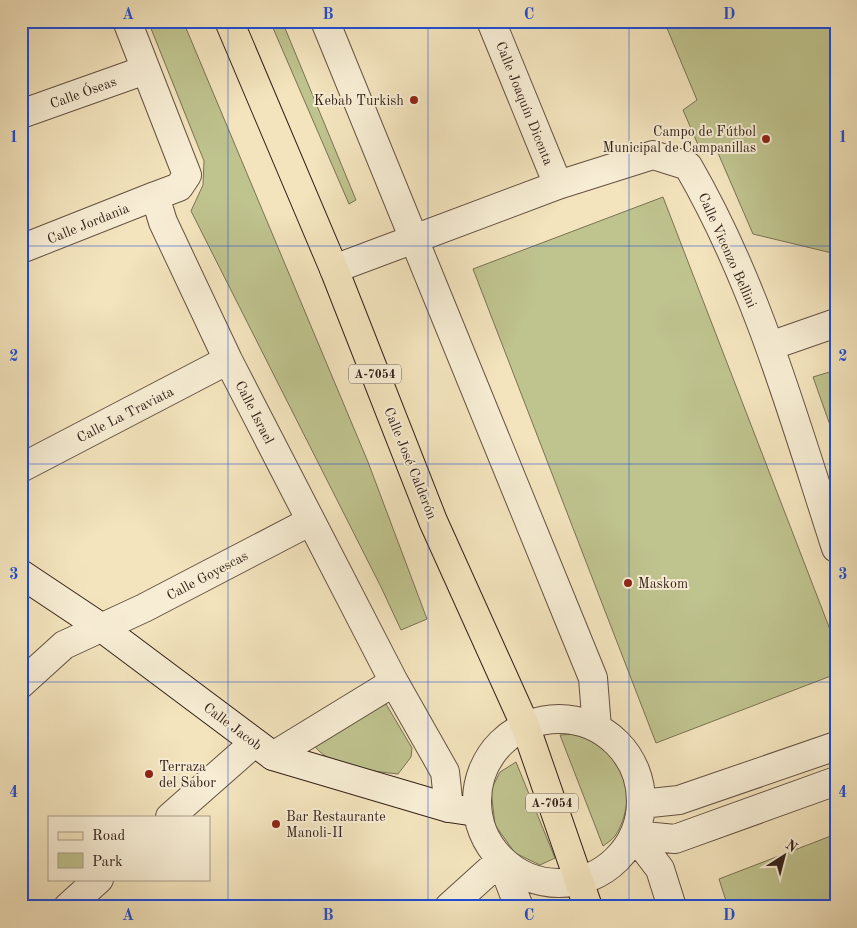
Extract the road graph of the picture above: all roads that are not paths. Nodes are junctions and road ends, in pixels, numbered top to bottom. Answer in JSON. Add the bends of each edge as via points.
{"nodes":[{"id":1,"x":127,"y":21,"type":"edge"},
{"id":2,"x":229,"y":21,"type":"edge"},
{"id":3,"x":325,"y":21,"type":"edge"},
{"id":4,"x":492,"y":21,"type":"edge"},
{"id":5,"x":145,"y":70,"type":"junction"},
{"id":6,"x":21,"y":114,"type":"edge"},
{"id":7,"x":558,"y":185,"type":"junction"},
{"id":8,"x":155,"y":196,"type":"junction"},
{"id":9,"x":415,"y":239,"type":"junction"},
{"id":10,"x":21,"y":249,"type":"edge"},
{"id":11,"x":334,"y":269,"type":"junction"},
{"id":12,"x":836,"y":323,"type":"edge"},
{"id":13,"x":770,"y":346,"type":"junction"},
{"id":14,"x":228,"y":360,"type":"junction"},
{"id":15,"x":21,"y":468,"type":"edge"},
{"id":16,"x":310,"y":521,"type":"junction"},
{"id":17,"x":836,"y":548,"type":"edge"},
{"id":18,"x":21,"y":574,"type":"edge"},
{"id":19,"x":102,"y":628,"type":"junction"},
{"id":20,"x":394,"y":682,"type":"junction"},
{"id":21,"x":21,"y":684,"type":"edge"},
{"id":22,"x":525,"y":725,"type":"junction"},
{"id":23,"x":597,"y":728,"type":"junction"},
{"id":24,"x":836,"y":746,"type":"edge"},
{"id":25,"x":263,"y":750,"type":"junction"},
{"id":26,"x":836,"y":781,"type":"edge"},
{"id":27,"x":641,"y":804,"type":"junction"},
{"id":28,"x":449,"y":808,"type":"junction"},
{"id":29,"x":476,"y":812,"type":"junction"},
{"id":30,"x":171,"y":816,"type":"edge"},
{"id":31,"x":634,"y":835,"type":"junction"},
{"id":32,"x":501,"y":860,"type":"junction"},
{"id":33,"x":98,"y":880,"type":"edge"},
{"id":34,"x":579,"y":881,"type":"junction"},
{"id":35,"x":68,"y":907,"type":"edge"},
{"id":36,"x":450,"y":907,"type":"edge"},
{"id":37,"x":519,"y":907,"type":"edge"},
{"id":38,"x":588,"y":907,"type":"edge"},
{"id":39,"x":672,"y":907,"type":"edge"}],
"edges":[{"from":1,"to":5,"type":"street"},
{"from":2,"to":11,"type":"main road","name":"Calle José Calderón","number":"A-7054"},
{"from":3,"to":9,"type":"street"},
{"from":4,"to":7,"type":"street","name":"Calle Joaquín Dicenta"},
{"from":5,"to":6,"type":"street","name":"Calle Óseas"},
{"from":5,"to":8,"type":"street","via":[[187,175],[179,186]]},
{"from":7,"to":9,"type":"street","name":"Calle Vicenzo Bellini"},
{"from":7,"to":13,"type":"street","name":"Calle Vicenzo Bellini","via":[[653,155],[688,166],[713,209]]},
{"from":8,"to":10,"type":"street","name":"Calle Jordania"},
{"from":8,"to":14,"type":"street","name":"Calle Israel","via":[[163,222]]},
{"from":9,"to":11,"type":"street","name":"Calle Vicenzo Bellini"},
{"from":9,"to":23,"type":"street","via":[[593,678]]},
{"from":11,"to":22,"type":"main road","name":"Calle José Calderón","number":"A-7054","via":[[433,521]]},
{"from":12,"to":13,"type":"street"},
{"from":13,"to":17,"type":"street","name":"Calle Vicenzo Bellini"},
{"from":14,"to":15,"type":"street","name":"Calle La Traviata"},
{"from":14,"to":16,"type":"street","name":"Calle Israel"},
{"from":16,"to":19,"type":"street","name":"Calle Goyescas"},
{"from":16,"to":20,"type":"street","name":"Calle Israel"},
{"from":18,"to":19,"type":"street","name":"Calle Jacob"},
{"from":19,"to":21,"type":"street","name":"Calle Goyescas","via":[[64,645]]},
{"from":19,"to":25,"type":"street","name":"Calle Jacob"},
{"from":20,"to":25,"type":"street"},
{"from":20,"to":28,"type":"street","name":"Calle Israel","via":[[445,772]]},
{"from":22,"to":23,"type":"street","via":[[549,718],[574,719]]},
{"from":22,"to":29,"type":"street","via":[[502,739],[486,760],[477,785]]},
{"from":22,"to":34,"type":"main road","name":"Calle José Calderón","number":"A-7054"},
{"from":23,"to":27,"type":"street","via":[[618,742],[632,763],[640,786]]},
{"from":24,"to":27,"type":"street","via":[[679,800]]},
{"from":25,"to":28,"type":"street","name":"Calle Jacob"},
{"from":25,"to":30,"type":"street"},
{"from":26,"to":31,"type":"street","via":[[675,839]]},
{"from":27,"to":31,"type":"street"},
{"from":28,"to":29,"type":"street","name":"Calle Jacob"},
{"from":29,"to":32,"type":"street","via":[[483,837]]},
{"from":31,"to":34,"type":"street","via":[[621,855],[602,872]]},
{"from":31,"to":39,"type":"street","via":[[660,869]]},
{"from":32,"to":34,"type":"street","via":[[524,876],[551,883]]},
{"from":32,"to":36,"type":"street"},
{"from":32,"to":37,"type":"street"},
{"from":33,"to":35,"type":"street"},
{"from":34,"to":38,"type":"main road","name":"Calle José Calderón","number":"A-7054"}]}
